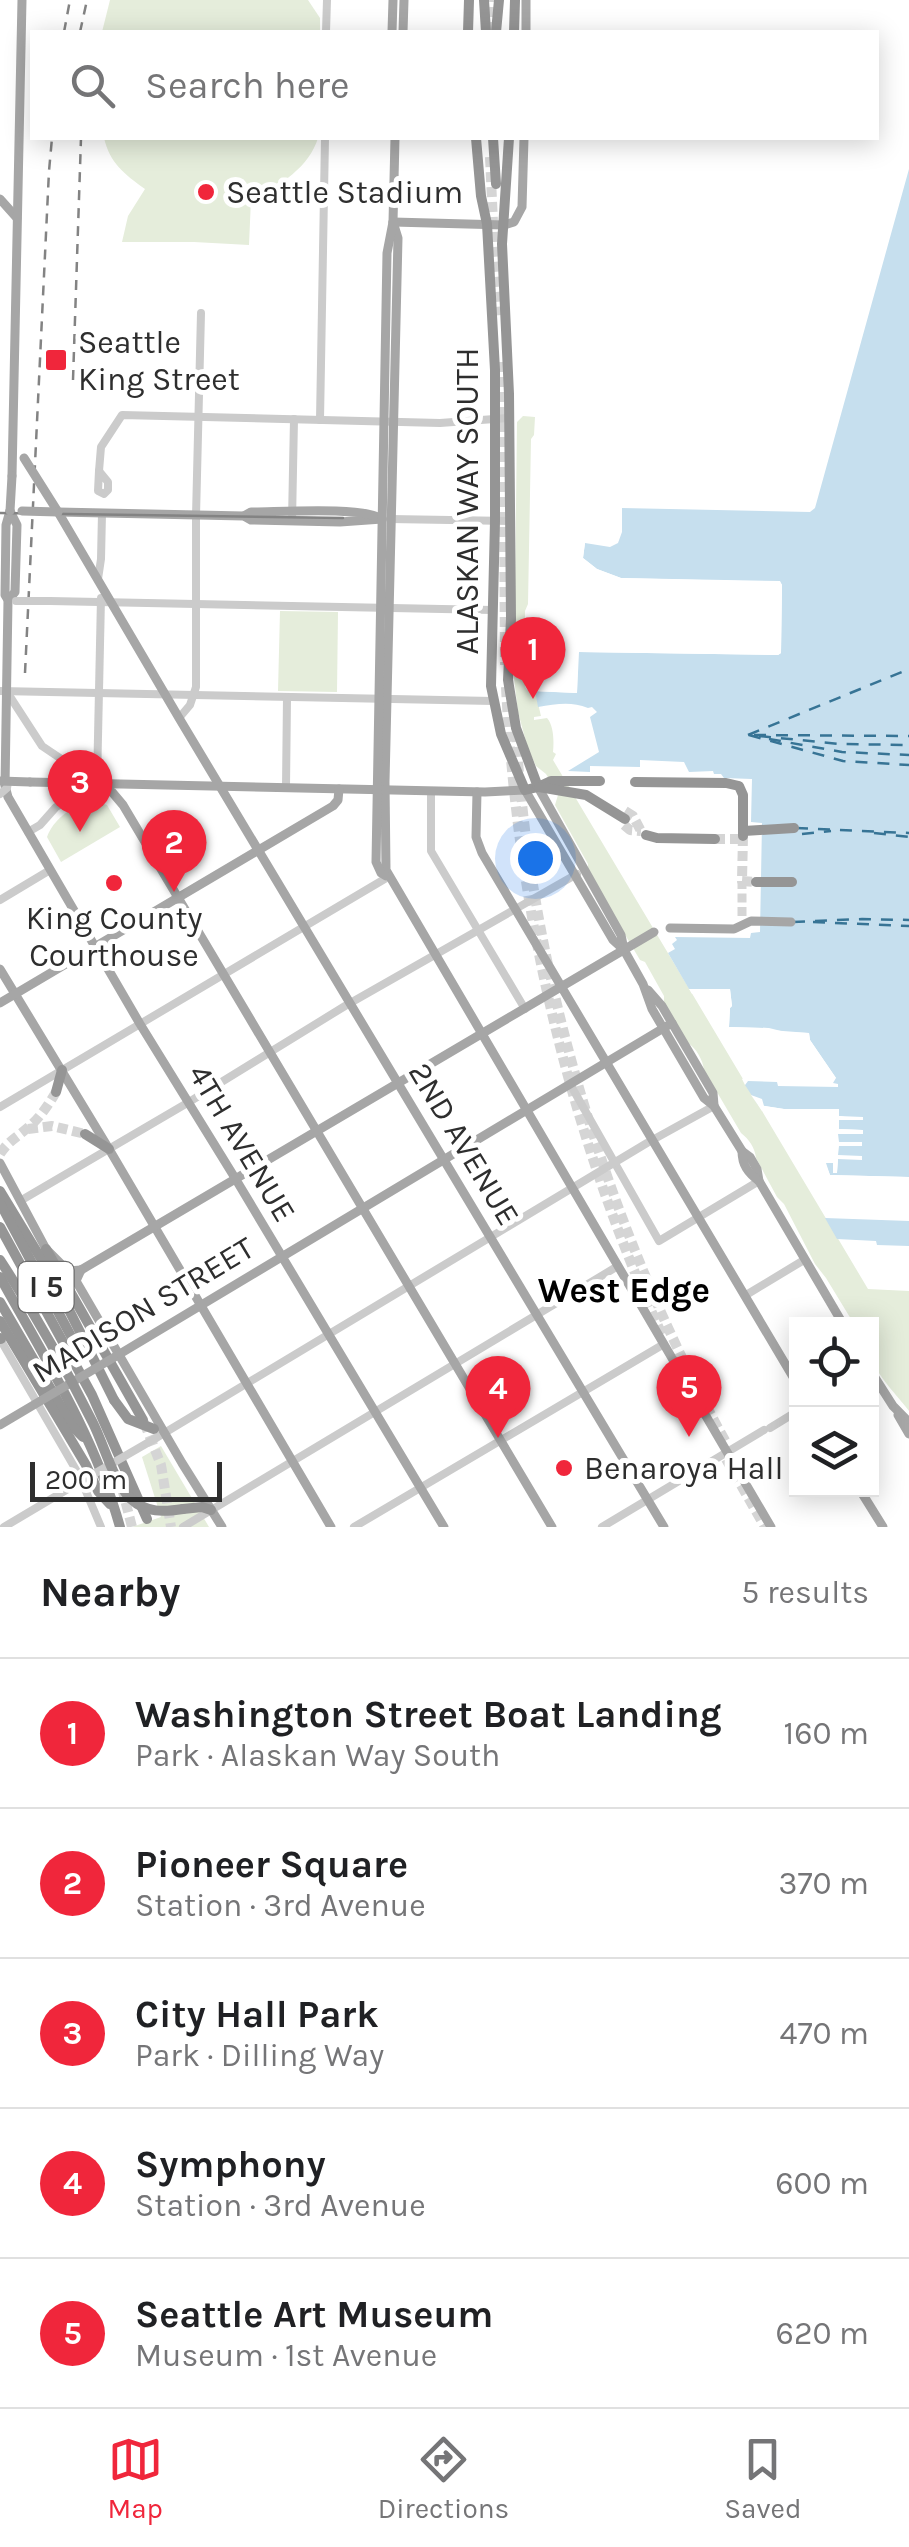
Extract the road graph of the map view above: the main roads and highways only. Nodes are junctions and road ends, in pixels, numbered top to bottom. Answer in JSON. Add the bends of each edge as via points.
{"nodes":[{"id":1,"x":22,"y":0,"type":"edge"},
{"id":2,"x":393,"y":0,"type":"edge"},
{"id":3,"x":404,"y":0,"type":"edge"},
{"id":4,"x":469,"y":0,"type":"edge"},
{"id":5,"x":484,"y":0,"type":"edge"},
{"id":6,"x":499,"y":0,"type":"edge"},
{"id":7,"x":516,"y":0,"type":"edge"},
{"id":8,"x":526,"y":4,"type":"edge"},
{"id":9,"x":392,"y":30,"type":"edge"},
{"id":10,"x":403,"y":30,"type":"edge"},
{"id":11,"x":468,"y":30,"type":"edge"},
{"id":12,"x":486,"y":30,"type":"edge"},
{"id":13,"x":496,"y":30,"type":"edge"},
{"id":14,"x":514,"y":30,"type":"edge"},
{"id":15,"x":526,"y":30,"type":"edge"},
{"id":16,"x":395,"y":140,"type":"edge"},
{"id":17,"x":476,"y":140,"type":"edge"},
{"id":18,"x":493,"y":140,"type":"edge"},
{"id":19,"x":509,"y":140,"type":"edge"},
{"id":20,"x":524,"y":140,"type":"edge"},
{"id":21,"x":496,"y":184,"type":"dead end"},
{"id":22,"x":0,"y":199,"type":"edge"},
{"id":23,"x":0,"y":209,"type":"edge"},
{"id":24,"x":17,"y":218,"type":"junction"},
{"id":25,"x":393,"y":222,"type":"junction"},
{"id":26,"x":487,"y":224,"type":"junction"},
{"id":27,"x":504,"y":224,"type":"junction"},
{"id":28,"x":14,"y":430,"type":"junction"},
{"id":29,"x":5,"y":511,"type":"edge"},
{"id":30,"x":58,"y":512,"type":"junction"},
{"id":31,"x":387,"y":519,"type":"junction"},
{"id":32,"x":8,"y":600,"type":"edge"},
{"id":33,"x":3,"y":691,"type":"edge"},
{"id":34,"x":600,"y":781,"type":"dead end"},
{"id":35,"x":4,"y":782,"type":"edge"},
{"id":36,"x":635,"y":782,"type":"dead end"},
{"id":37,"x":97,"y":783,"type":"junction"},
{"id":38,"x":731,"y":784,"type":"junction"},
{"id":39,"x":221,"y":786,"type":"junction"},
{"id":40,"x":538,"y":787,"type":"junction"},
{"id":41,"x":339,"y":789,"type":"junction"},
{"id":42,"x":381,"y":790,"type":"junction"},
{"id":43,"x":524,"y":790,"type":"junction"},
{"id":44,"x":477,"y":792,"type":"junction"},
{"id":45,"x":624,"y":819,"type":"dead end"},
{"id":46,"x":794,"y":828,"type":"dead end"},
{"id":47,"x":759,"y":832,"type":"junction"},
{"id":48,"x":646,"y":836,"type":"dead end"},
{"id":49,"x":714,"y":839,"type":"tunnel mouth"},
{"id":50,"x":259,"y":850,"type":"junction"},
{"id":51,"x":579,"y":873,"type":"junction"},
{"id":52,"x":756,"y":882,"type":"tunnel mouth"},
{"id":53,"x":792,"y":882,"type":"dead end"},
{"id":54,"x":178,"y":898,"type":"junction"},
{"id":55,"x":791,"y":922,"type":"dead end"},
{"id":56,"x":670,"y":928,"type":"dead end"},
{"id":57,"x":654,"y":932,"type":"dead end"},
{"id":58,"x":95,"y":947,"type":"junction"},
{"id":59,"x":624,"y":950,"type":"junction"},
{"id":60,"x":0,"y":968,"type":"edge"},
{"id":61,"x":562,"y":987,"type":"junction"},
{"id":62,"x":15,"y":994,"type":"junction"},
{"id":63,"x":0,"y":1003,"type":"edge"},
{"id":64,"x":668,"y":1026,"type":"junction"},
{"id":65,"x":482,"y":1035,"type":"junction"},
{"id":66,"x":607,"y":1063,"type":"junction"},
{"id":67,"x":62,"y":1070,"type":"junction"},
{"id":68,"x":398,"y":1083,"type":"junction"},
{"id":69,"x":56,"y":1092,"type":"tunnel mouth"},
{"id":70,"x":526,"y":1111,"type":"junction"},
{"id":71,"x":317,"y":1130,"type":"junction"},
{"id":72,"x":85,"y":1134,"type":"tunnel mouth"},
{"id":73,"x":109,"y":1149,"type":"junction"},
{"id":74,"x":444,"y":1159,"type":"junction"},
{"id":75,"x":0,"y":1163,"type":"edge"},
{"id":76,"x":236,"y":1178,"type":"junction"},
{"id":77,"x":2,"y":1197,"type":"edge"},
{"id":78,"x":363,"y":1209,"type":"junction"},
{"id":79,"x":0,"y":1227,"type":"edge"},
{"id":80,"x":155,"y":1227,"type":"junction"},
{"id":81,"x":46,"y":1249,"type":"junction"},
{"id":82,"x":281,"y":1256,"type":"junction"},
{"id":83,"x":1,"y":1258,"type":"edge"},
{"id":84,"x":82,"y":1270,"type":"junction"},
{"id":85,"x":0,"y":1277,"type":"edge"},
{"id":86,"x":0,"y":1302,"type":"edge"},
{"id":87,"x":200,"y":1304,"type":"junction"},
{"id":88,"x":839,"y":1317,"type":"edge"},
{"id":89,"x":0,"y":1321,"type":"edge"},
{"id":90,"x":116,"y":1356,"type":"junction"},
{"id":91,"x":789,"y":1370,"type":"edge"},
{"id":92,"x":83,"y":1376,"type":"junction"},
{"id":93,"x":879,"y":1384,"type":"edge"},
{"id":94,"x":897,"y":1412,"type":"junction"},
{"id":95,"x":143,"y":1420,"type":"tunnel mouth"},
{"id":96,"x":909,"y":1422,"type":"edge"},
{"id":97,"x":0,"y":1425,"type":"edge"},
{"id":98,"x":158,"y":1433,"type":"junction"},
{"id":99,"x":909,"y":1434,"type":"edge"},
{"id":100,"x":90,"y":1446,"type":"junction"},
{"id":101,"x":864,"y":1497,"type":"edge"},
{"id":102,"x":211,"y":1510,"type":"junction"},
{"id":103,"x":116,"y":1511,"type":"junction"},
{"id":104,"x":148,"y":1519,"type":"dead end"},
{"id":105,"x":120,"y":1527,"type":"edge"},
{"id":106,"x":222,"y":1527,"type":"edge"},
{"id":107,"x":332,"y":1527,"type":"edge"},
{"id":108,"x":444,"y":1527,"type":"edge"},
{"id":109,"x":552,"y":1527,"type":"edge"},
{"id":110,"x":664,"y":1527,"type":"edge"},
{"id":111,"x":771,"y":1527,"type":"edge"},
{"id":112,"x":883,"y":1527,"type":"edge"}],
"edges":[{"from":1,"to":24,"type":"main road"},
{"from":2,"to":9,"type":"main road"},
{"from":3,"to":10,"type":"main road"},
{"from":4,"to":11,"type":"highway"},
{"from":5,"to":12,"type":"highway"},
{"from":6,"to":13,"type":"highway"},
{"from":7,"to":14,"type":"highway"},
{"from":8,"to":15,"type":"main road"},
{"from":16,"to":25,"type":"main road"},
{"from":17,"to":26,"type":"highway","name":"ALASKAN WAY SOUTH"},
{"from":18,"to":21,"type":"highway"},
{"from":19,"to":27,"type":"highway"},
{"from":20,"to":27,"type":"main road","name":"ALASKAN WAY SOUTH","via":[[522,207],[514,222]]},
{"from":22,"to":24,"type":"main road"},
{"from":23,"to":24,"type":"main road"},
{"from":24,"to":28,"type":"main road"},
{"from":25,"to":26,"type":"main road"},
{"from":25,"to":31,"type":"main road","via":[[386,253]]},
{"from":26,"to":27,"type":"main road"},
{"from":26,"to":43,"type":"highway","name":"ALASKAN WAY SOUTH","via":[[494,370],[490,661],[501,734]]},
{"from":27,"to":40,"type":"highway","name":"ALASKAN WAY SOUTH","via":[[508,680]]},
{"from":28,"to":29,"type":"main road","bridge":true},
{"from":28,"to":30,"type":"main road","name":"2ND AVENUE","bridge":true},
{"from":29,"to":30,"type":"main road","bridge":true},
{"from":29,"to":32,"type":"main road"},
{"from":30,"to":31,"type":"main road"},
{"from":30,"to":39,"type":"main road","name":"2ND AVENUE","via":[[106,603]]},
{"from":31,"to":42,"type":"main road"},
{"from":32,"to":33,"type":"main road"},
{"from":33,"to":35,"type":"main road"},
{"from":34,"to":40,"type":"highway"},
{"from":35,"to":37,"type":"main road","bridge":true},
{"from":35,"to":58,"type":"main road","name":"4TH AVENUE"},
{"from":36,"to":38,"type":"highway"},
{"from":37,"to":39,"type":"main road"},
{"from":37,"to":54,"type":"main road","via":[[123,805]]},
{"from":38,"to":47,"type":"highway","via":[[746,792],[746,822]]},
{"from":38,"to":47,"type":"highway","via":[[743,795],[744,834]]},
{"from":39,"to":41,"type":"main road"},
{"from":39,"to":50,"type":"main road","name":"2ND AVENUE"},
{"from":40,"to":43,"type":"highway"},
{"from":40,"to":45,"type":"highway","via":[[586,795]]},
{"from":40,"to":51,"type":"main road"},
{"from":41,"to":42,"type":"main road"},
{"from":41,"to":50,"type":"main road","via":[[335,804]]},
{"from":42,"to":44,"type":"main road"},
{"from":42,"to":65,"type":"main road","via":[[388,877]]},
{"from":43,"to":44,"type":"main road"},
{"from":43,"to":51,"type":"main road"},
{"from":44,"to":61,"type":"main road","via":[[478,844]]},
{"from":46,"to":47,"type":"highway"},
{"from":48,"to":49,"type":"highway"},
{"from":50,"to":54,"type":"main road"},
{"from":50,"to":68,"type":"main road","name":"2ND AVENUE"},
{"from":51,"to":59,"type":"main road"},
{"from":52,"to":53,"type":"highway"},
{"from":54,"to":58,"type":"main road"},
{"from":54,"to":71,"type":"main road"},
{"from":55,"to":56,"type":"main road"},
{"from":57,"to":59,"type":"main road"},
{"from":58,"to":62,"type":"main road"},
{"from":58,"to":76,"type":"main road","name":"4TH AVENUE"},
{"from":59,"to":61,"type":"main road"},
{"from":59,"to":64,"type":"main road"},
{"from":60,"to":62,"type":"main road"},
{"from":61,"to":65,"type":"main road"},
{"from":61,"to":66,"type":"main road"},
{"from":62,"to":63,"type":"main road"},
{"from":62,"to":67,"type":"main road"},
{"from":64,"to":66,"type":"main road","name":"MADISON STREET"},
{"from":64,"to":88,"type":"main road","via":[[704,1098]]},
{"from":65,"to":68,"type":"main road"},
{"from":65,"to":70,"type":"main road"},
{"from":66,"to":70,"type":"main road","name":"MADISON STREET"},
{"from":66,"to":91,"type":"main road"},
{"from":67,"to":69,"type":"highway"},
{"from":67,"to":73,"type":"main road"},
{"from":68,"to":71,"type":"main road"},
{"from":68,"to":74,"type":"main road","name":"2ND AVENUE"},
{"from":70,"to":74,"type":"main road","name":"MADISON STREET"},
{"from":70,"to":111,"type":"main road"},
{"from":71,"to":76,"type":"main road"},
{"from":71,"to":78,"type":"main road"},
{"from":72,"to":73,"type":"highway"},
{"from":73,"to":80,"type":"main road"},
{"from":74,"to":78,"type":"main road","name":"MADISON STREET"},
{"from":74,"to":110,"type":"main road","name":"2ND AVENUE"},
{"from":75,"to":81,"type":"main road"},
{"from":76,"to":80,"type":"main road"},
{"from":76,"to":82,"type":"main road","name":"4TH AVENUE"},
{"from":77,"to":92,"type":"highway","number":"I 5","via":[[72,1338]]},
{"from":77,"to":98,"type":"highway","bridge":true,"via":[[66,1301],[121,1413]]},
{"from":78,"to":82,"type":"main road","name":"MADISON STREET"},
{"from":78,"to":109,"type":"main road"},
{"from":79,"to":92,"type":"highway","number":"I 5"},
{"from":80,"to":84,"type":"main road"},
{"from":80,"to":87,"type":"main road"},
{"from":81,"to":84,"type":"main road","via":[[68,1271]]},
{"from":81,"to":95,"type":"highway"},
{"from":82,"to":87,"type":"main road","name":"MADISON STREET"},
{"from":82,"to":108,"type":"main road","name":"4TH AVENUE"},
{"from":83,"to":102,"type":"highway","bridge":true,"via":[[126,1493],[149,1509]]},
{"from":84,"to":90,"type":"main road","via":[[76,1281]]},
{"from":85,"to":100,"type":"highway","number":"I 5"},
{"from":86,"to":100,"type":"highway"},
{"from":87,"to":90,"type":"main road","name":"MADISON STREET"},
{"from":87,"to":107,"type":"main road"},
{"from":89,"to":103,"type":"highway"},
{"from":90,"to":97,"type":"main road","name":"MADISON STREET","bridge":true},
{"from":90,"to":98,"type":"main road"},
{"from":92,"to":104,"type":"highway","number":"I 5"},
{"from":93,"to":94,"type":"main road"},
{"from":94,"to":96,"type":"main road"},
{"from":94,"to":99,"type":"main road"},
{"from":98,"to":102,"type":"main road"},
{"from":100,"to":103,"type":"highway","number":"I 5"},
{"from":101,"to":112,"type":"main road"},
{"from":102,"to":106,"type":"main road"},
{"from":103,"to":105,"type":"highway","number":"I 5"}]}
